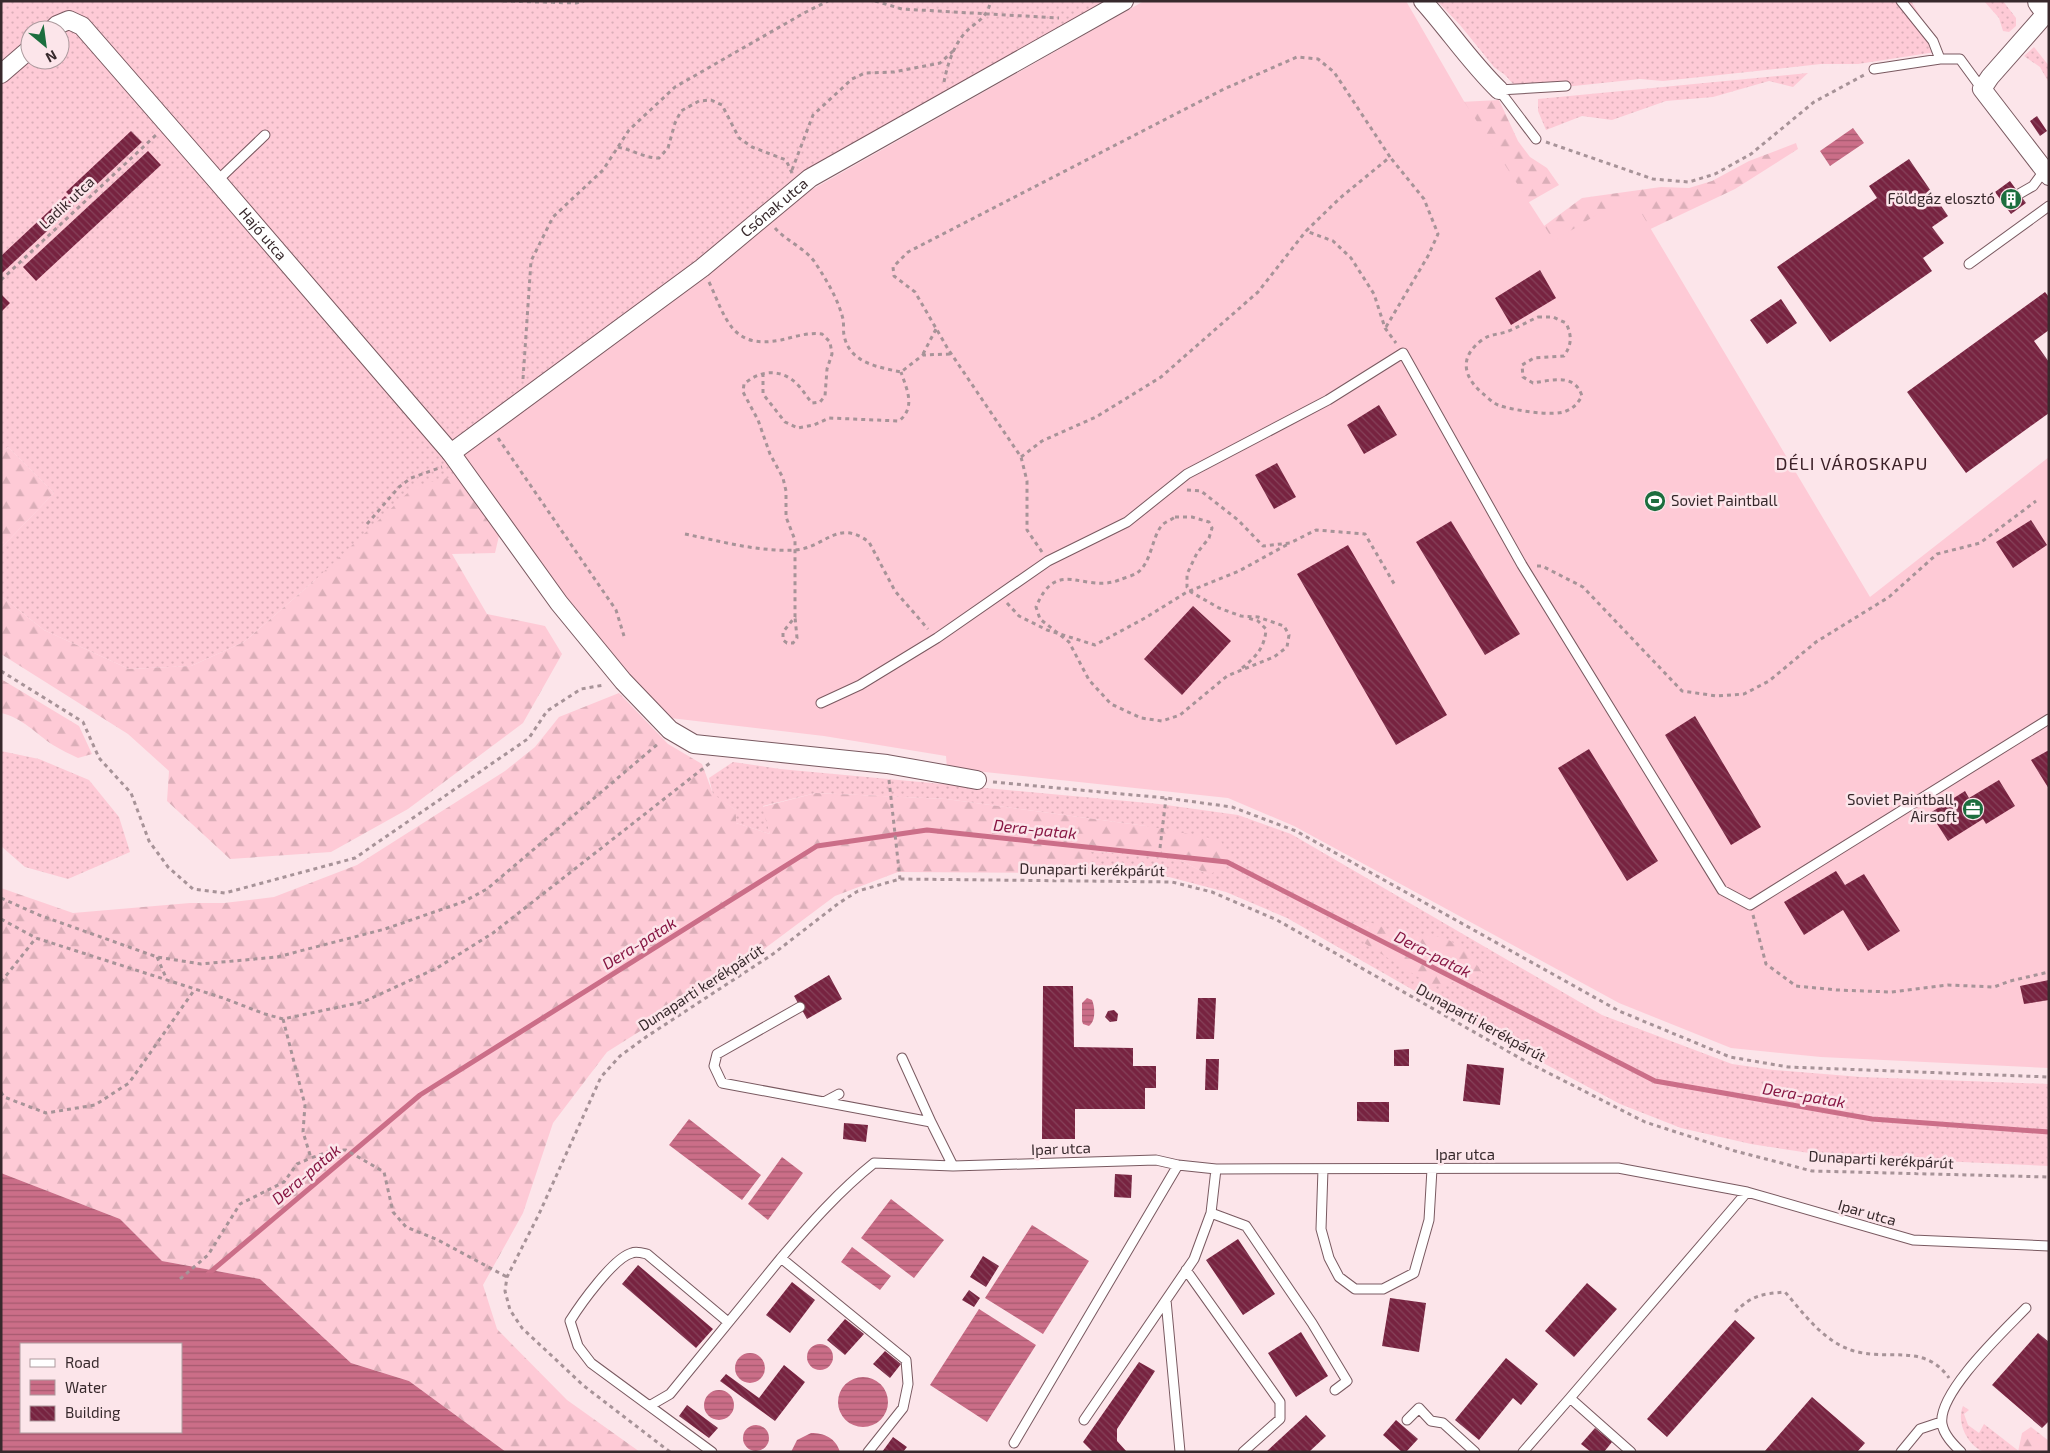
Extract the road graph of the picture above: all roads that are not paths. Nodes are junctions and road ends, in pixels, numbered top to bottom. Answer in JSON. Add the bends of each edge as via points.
{"nodes":[{"id":1,"x":1124,"y":1,"type":"edge"},
{"id":2,"x":1423,"y":1,"type":"edge"},
{"id":3,"x":1901,"y":1,"type":"edge"},
{"id":4,"x":2042,"y":1,"type":"edge"},
{"id":5,"x":2049,"y":10,"type":"edge"},
{"id":6,"x":70,"y":20,"type":"edge"},
{"id":7,"x":20,"y":58,"type":"edge"},
{"id":8,"x":1940,"y":59,"type":"junction"},
{"id":9,"x":1874,"y":70,"type":"road end"},
{"id":10,"x":1,"y":74,"type":"edge"},
{"id":11,"x":1566,"y":86,"type":"dead end"},
{"id":12,"x":1982,"y":89,"type":"junction"},
{"id":13,"x":1499,"y":90,"type":"junction"},
{"id":14,"x":265,"y":135,"type":"dead end"},
{"id":15,"x":1536,"y":139,"type":"road end"},
{"id":16,"x":2046,"y":173,"type":"edge"},
{"id":17,"x":217,"y":181,"type":"junction"},
{"id":18,"x":2019,"y":194,"type":"dead end"},
{"id":19,"x":2049,"y":206,"type":"edge"},
{"id":20,"x":1969,"y":264,"type":"dead end"},
{"id":21,"x":456,"y":461,"type":"junction"},
{"id":22,"x":821,"y":703,"type":"dead end"},
{"id":23,"x":2049,"y":720,"type":"edge"},
{"id":24,"x":977,"y":780,"type":"road end"},
{"id":25,"x":800,"y":1007,"type":"dead end"},
{"id":26,"x":902,"y":1058,"type":"dead end"},
{"id":27,"x":839,"y":1094,"type":"dead end"},
{"id":28,"x":824,"y":1102,"type":"junction"},
{"id":29,"x":931,"y":1122,"type":"junction"},
{"id":30,"x":1178,"y":1165,"type":"junction"},
{"id":31,"x":953,"y":1166,"type":"junction"},
{"id":32,"x":1216,"y":1169,"type":"junction"},
{"id":33,"x":1323,"y":1169,"type":"junction"},
{"id":34,"x":1432,"y":1169,"type":"junction"},
{"id":35,"x":1747,"y":1192,"type":"junction"},
{"id":36,"x":1211,"y":1213,"type":"junction"},
{"id":37,"x":2049,"y":1246,"type":"edge"},
{"id":38,"x":781,"y":1258,"type":"junction"},
{"id":39,"x":1186,"y":1270,"type":"junction"},
{"id":40,"x":1166,"y":1300,"type":"junction"},
{"id":41,"x":2026,"y":1308,"type":"dead end"},
{"id":42,"x":728,"y":1322,"type":"junction"},
{"id":43,"x":1335,"y":1390,"type":"dead end"},
{"id":44,"x":1570,"y":1398,"type":"junction"},
{"id":45,"x":651,"y":1405,"type":"junction"},
{"id":46,"x":1084,"y":1420,"type":"dead end"},
{"id":47,"x":1407,"y":1420,"type":"dead end"},
{"id":48,"x":1941,"y":1422,"type":"junction"},
{"id":49,"x":1014,"y":1443,"type":"dead end"},
{"id":50,"x":712,"y":1452,"type":"edge"},
{"id":51,"x":868,"y":1452,"type":"edge"},
{"id":52,"x":1180,"y":1452,"type":"edge"},
{"id":53,"x":1243,"y":1452,"type":"edge"},
{"id":54,"x":1474,"y":1452,"type":"edge"},
{"id":55,"x":1523,"y":1452,"type":"edge"},
{"id":56,"x":1631,"y":1452,"type":"edge"},
{"id":57,"x":1901,"y":1452,"type":"edge"},
{"id":58,"x":1961,"y":1452,"type":"edge"}],
"edges":[{"from":1,"to":21,"type":"street","name":"Csónak utca","via":[[795,179],[765,216],[702,268],[490,425]]},
{"from":2,"to":13,"type":"street"},
{"from":3,"to":8,"type":"lane","via":[[1933,41]]},
{"from":4,"to":5,"type":"main road"},
{"from":5,"to":12,"type":"street"},
{"from":6,"to":17,"type":"street","name":"Hajó utca","via":[[82,26]]},
{"from":7,"to":10,"type":"street"},
{"from":8,"to":9,"type":"lane"},
{"from":8,"to":12,"type":"lane","via":[[1960,59]]},
{"from":11,"to":13,"type":"lane"},
{"from":12,"to":16,"type":"street"},
{"from":13,"to":15,"type":"lane"},
{"from":14,"to":17,"type":"lane"},
{"from":16,"to":18,"type":"lane"},
{"from":17,"to":21,"type":"street","name":"Hajó utca"},
{"from":19,"to":20,"type":"lane"},
{"from":21,"to":24,"type":"street","name":"Hajó utca","via":[[559,603],[622,681],[670,730],[694,744],[887,764]]},
{"from":22,"to":23,"type":"lane","via":[[860,685],[937,638],[1048,561],[1127,522],[1187,474],[1328,400],[1403,353],[1522,566],[1722,890],[1750,905]]},
{"from":25,"to":28,"type":"lane","via":[[717,1054],[714,1066],[722,1083]]},
{"from":26,"to":29,"type":"lane"},
{"from":27,"to":28,"type":"lane"},
{"from":28,"to":29,"type":"lane"},
{"from":29,"to":31,"type":"lane"},
{"from":30,"to":31,"type":"lane","name":"Ipar utca","via":[[1156,1160]]},
{"from":30,"to":32,"type":"lane","name":"Ipar utca"},
{"from":30,"to":49,"type":"lane"},
{"from":31,"to":38,"type":"lane","name":"Ipar utca","via":[[874,1163],[850,1182]]},
{"from":32,"to":33,"type":"lane","name":"Ipar utca"},
{"from":32,"to":36,"type":"lane"},
{"from":33,"to":34,"type":"lane","name":"Ipar utca"},
{"from":33,"to":34,"type":"lane","via":[[1321,1229],[1329,1258],[1339,1277],[1354,1289],[1383,1289],[1414,1273],[1429,1220]]},
{"from":34,"to":35,"type":"lane","name":"Ipar utca","via":[[1618,1168]]},
{"from":35,"to":37,"type":"lane","name":"Ipar utca","via":[[1912,1240]]},
{"from":35,"to":44,"type":"lane"},
{"from":36,"to":39,"type":"lane","via":[[1194,1259]]},
{"from":36,"to":43,"type":"lane","via":[[1246,1226],[1347,1381]]},
{"from":38,"to":42,"type":"lane"},
{"from":38,"to":51,"type":"lane","via":[[906,1360],[908,1384],[903,1408]]},
{"from":39,"to":40,"type":"lane"},
{"from":39,"to":53,"type":"lane","via":[[1280,1402],[1280,1419]]},
{"from":40,"to":46,"type":"lane"},
{"from":40,"to":52,"type":"lane"},
{"from":41,"to":48,"type":"lane","via":[[1955,1387],[1943,1410]]},
{"from":42,"to":45,"type":"lane","via":[[670,1394]]},
{"from":42,"to":45,"type":"lane","via":[[647,1254],[632,1252],[622,1257],[584,1298],[570,1321],[578,1346],[592,1363]]},
{"from":44,"to":55,"type":"lane"},
{"from":44,"to":56,"type":"lane"},
{"from":45,"to":50,"type":"lane"},
{"from":47,"to":54,"type":"lane","via":[[1419,1408],[1431,1421],[1443,1423]]},
{"from":48,"to":57,"type":"lane","via":[[1920,1429]]},
{"from":48,"to":58,"type":"lane","via":[[1945,1434]]}]}
